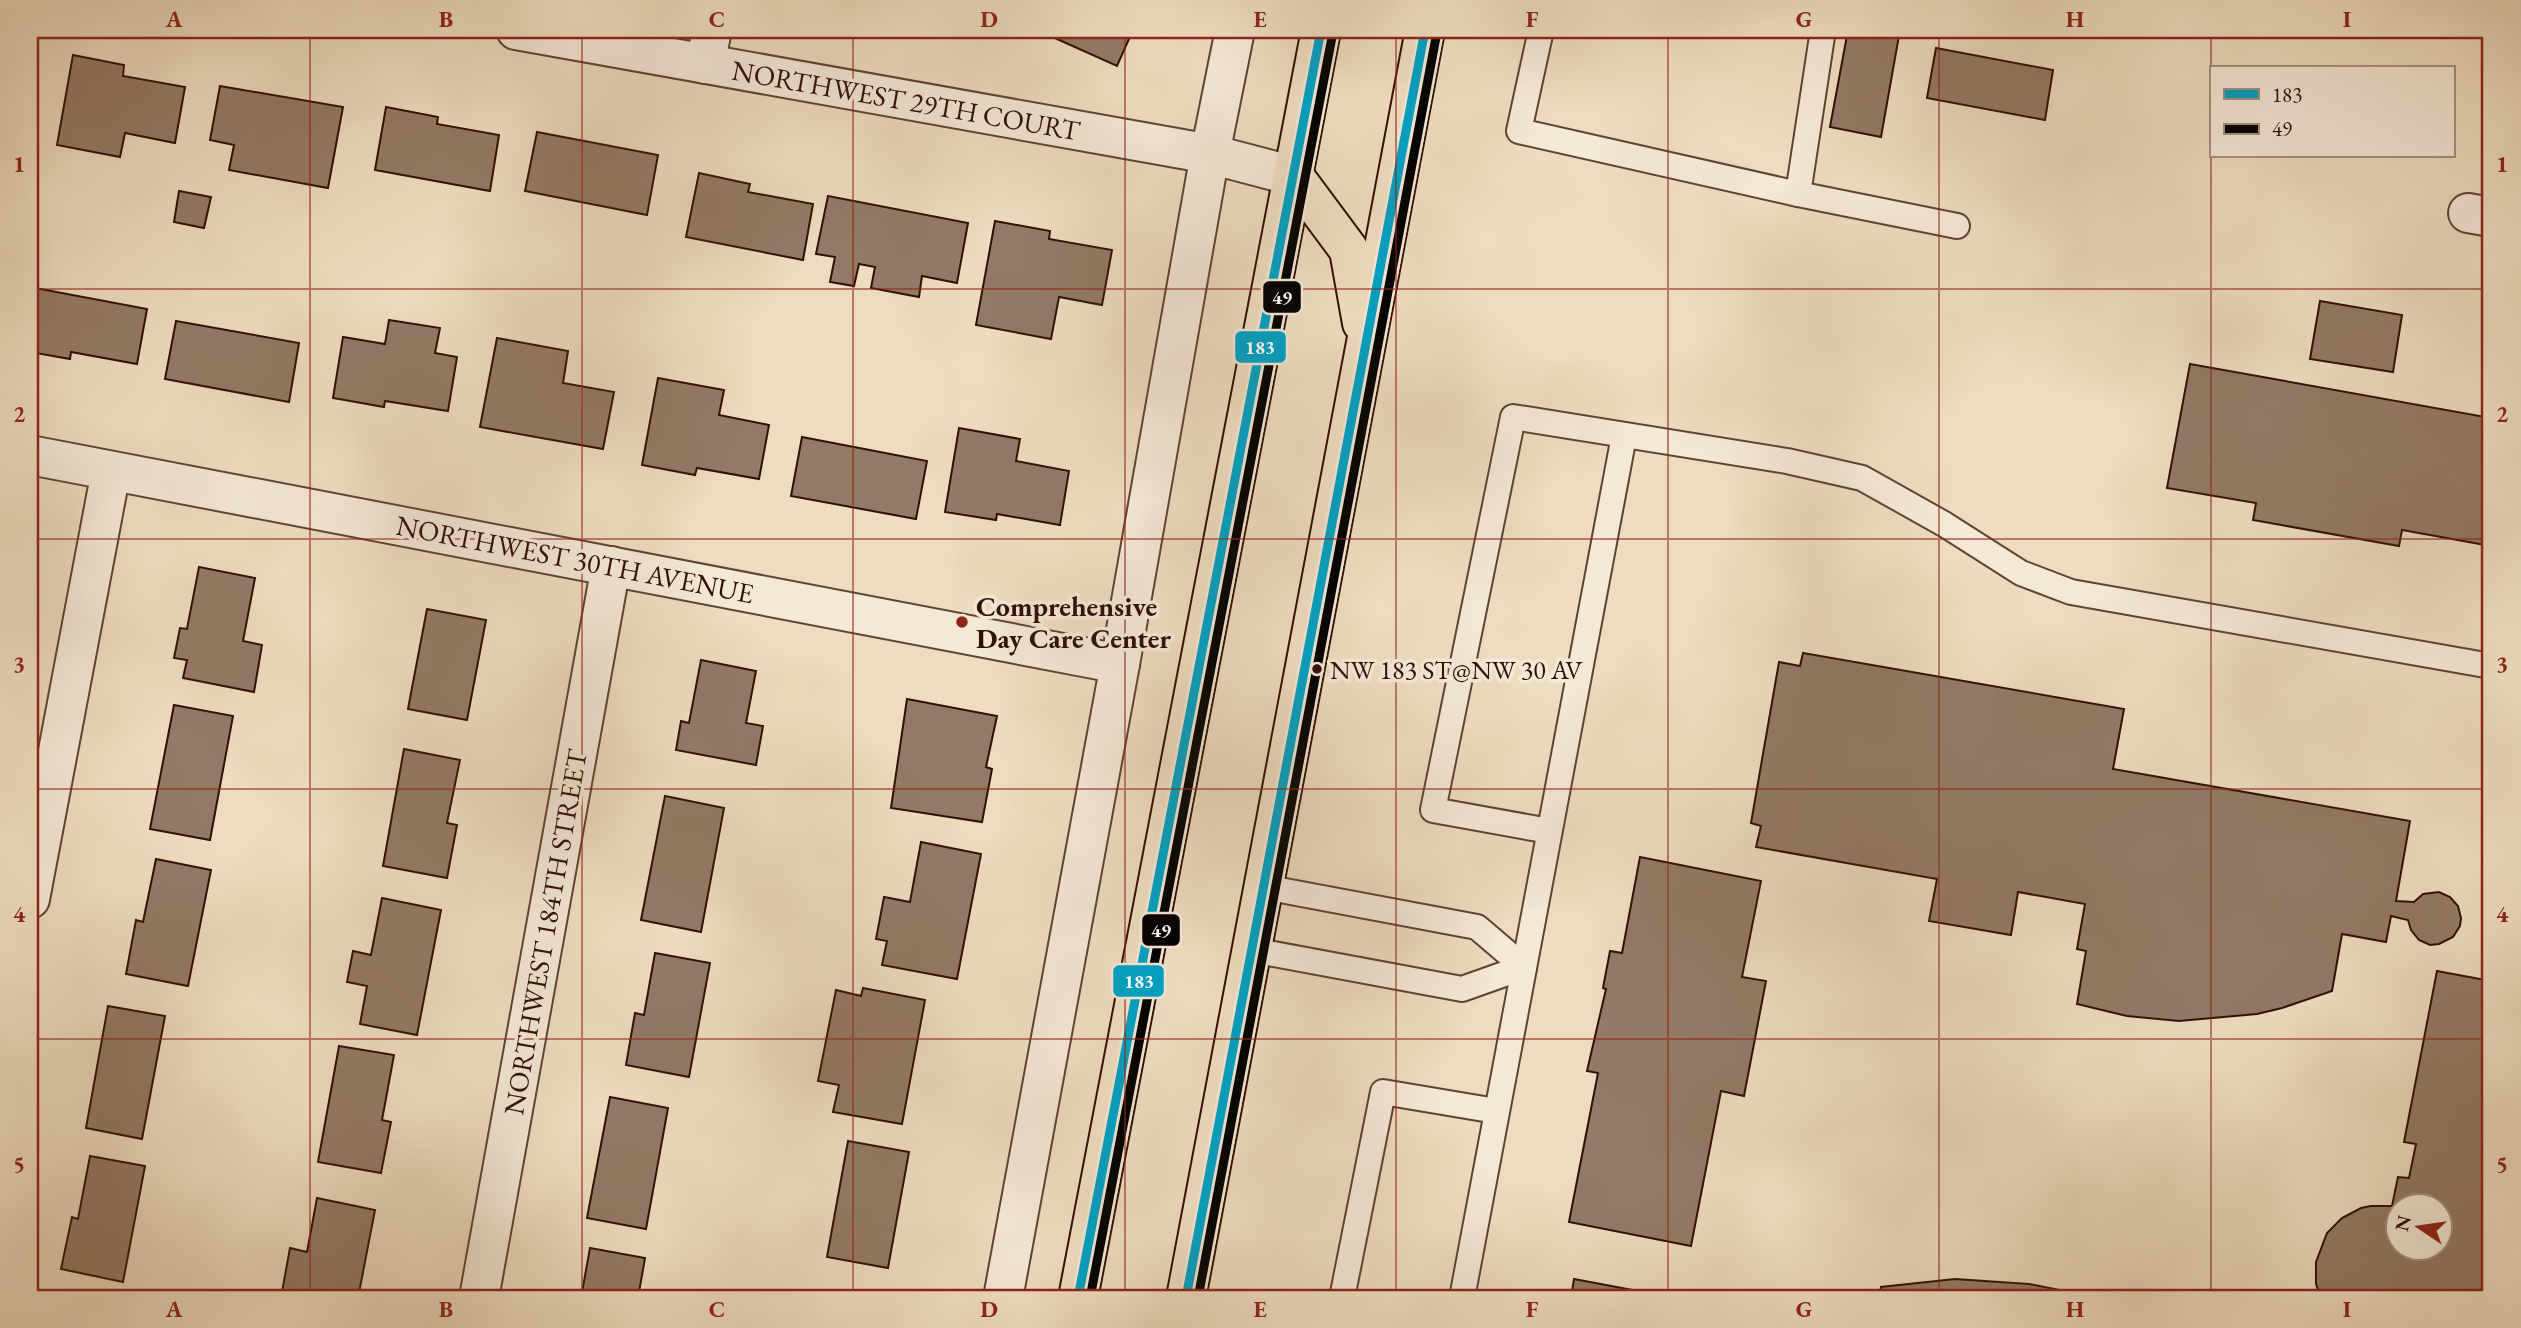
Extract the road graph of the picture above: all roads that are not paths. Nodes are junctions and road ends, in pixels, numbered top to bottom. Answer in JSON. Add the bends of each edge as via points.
{"nodes":[{"id":1,"x":516,"y":30,"type":"edge"},
{"id":2,"x":1235,"y":30,"type":"edge"},
{"id":3,"x":1321,"y":30,"type":"edge"},
{"id":4,"x":1425,"y":30,"type":"edge"},
{"id":5,"x":1541,"y":30,"type":"edge"},
{"id":6,"x":1823,"y":30,"type":"edge"},
{"id":7,"x":708,"y":47,"type":"edge"},
{"id":8,"x":1210,"y":155,"type":"junction"},
{"id":9,"x":1294,"y":176,"type":"junction"},
{"id":10,"x":1798,"y":194,"type":"junction"},
{"id":11,"x":1957,"y":226,"type":"dead end"},
{"id":12,"x":1367,"y":345,"type":"junction"},
{"id":13,"x":1624,"y":436,"type":"junction"},
{"id":14,"x":30,"y":455,"type":"edge"},
{"id":15,"x":111,"y":471,"type":"junction"},
{"id":16,"x":611,"y":566,"type":"junction"},
{"id":17,"x":1120,"y":664,"type":"junction"},
{"id":18,"x":2491,"y":666,"type":"edge"},
{"id":19,"x":1549,"y":831,"type":"junction"},
{"id":20,"x":1264,"y":887,"type":"junction"},
{"id":21,"x":30,"y":899,"type":"edge"},
{"id":22,"x":1252,"y":950,"type":"junction"},
{"id":23,"x":1524,"y":967,"type":"junction"},
{"id":24,"x":1496,"y":1111,"type":"junction"},
{"id":25,"x":479,"y":1298,"type":"edge"},
{"id":26,"x":1003,"y":1298,"type":"edge"},
{"id":27,"x":1078,"y":1298,"type":"edge"},
{"id":28,"x":1186,"y":1298,"type":"edge"},
{"id":29,"x":1342,"y":1298,"type":"edge"},
{"id":30,"x":1462,"y":1298,"type":"edge"}],
"edges":[{"from":1,"to":7,"type":"street","name":"NORTHWEST 29TH COURT"},
{"from":2,"to":8,"type":"street"},
{"from":3,"to":9,"type":"main road"},
{"from":4,"to":12,"type":"main road"},
{"from":5,"to":10,"type":"lane","via":[[1519,131]]},
{"from":6,"to":10,"type":"lane"},
{"from":7,"to":8,"type":"street","name":"NORTHWEST 29TH COURT"},
{"from":8,"to":9,"type":"street","name":"NORTHWEST 29TH COURT"},
{"from":8,"to":17,"type":"street"},
{"from":9,"to":12,"type":"main road","via":[[1349,250]]},
{"from":9,"to":27,"type":"main road"},
{"from":10,"to":11,"type":"lane"},
{"from":12,"to":20,"type":"main road"},
{"from":13,"to":18,"type":"lane","via":[[1787,461],[1862,478],[2021,573],[2071,592]]},
{"from":13,"to":19,"type":"lane"},
{"from":13,"to":19,"type":"lane","via":[[1513,417],[1433,810]]},
{"from":14,"to":15,"type":"street","name":"NORTHWEST 30TH AVENUE"},
{"from":15,"to":16,"type":"street","name":"NORTHWEST 30TH AVENUE"},
{"from":15,"to":21,"type":"street"},
{"from":16,"to":17,"type":"street","name":"NORTHWEST 30TH AVENUE"},
{"from":16,"to":25,"type":"street","name":"NORTHWEST 184TH STREET"},
{"from":17,"to":26,"type":"street"},
{"from":19,"to":23,"type":"lane"},
{"from":20,"to":22,"type":"main road"},
{"from":20,"to":23,"type":"lane","via":[[1477,927]]},
{"from":22,"to":23,"type":"lane","via":[[1462,989]]},
{"from":22,"to":28,"type":"main road"},
{"from":23,"to":24,"type":"lane"},
{"from":24,"to":29,"type":"lane","via":[[1383,1092]]},
{"from":24,"to":30,"type":"lane"}]}
